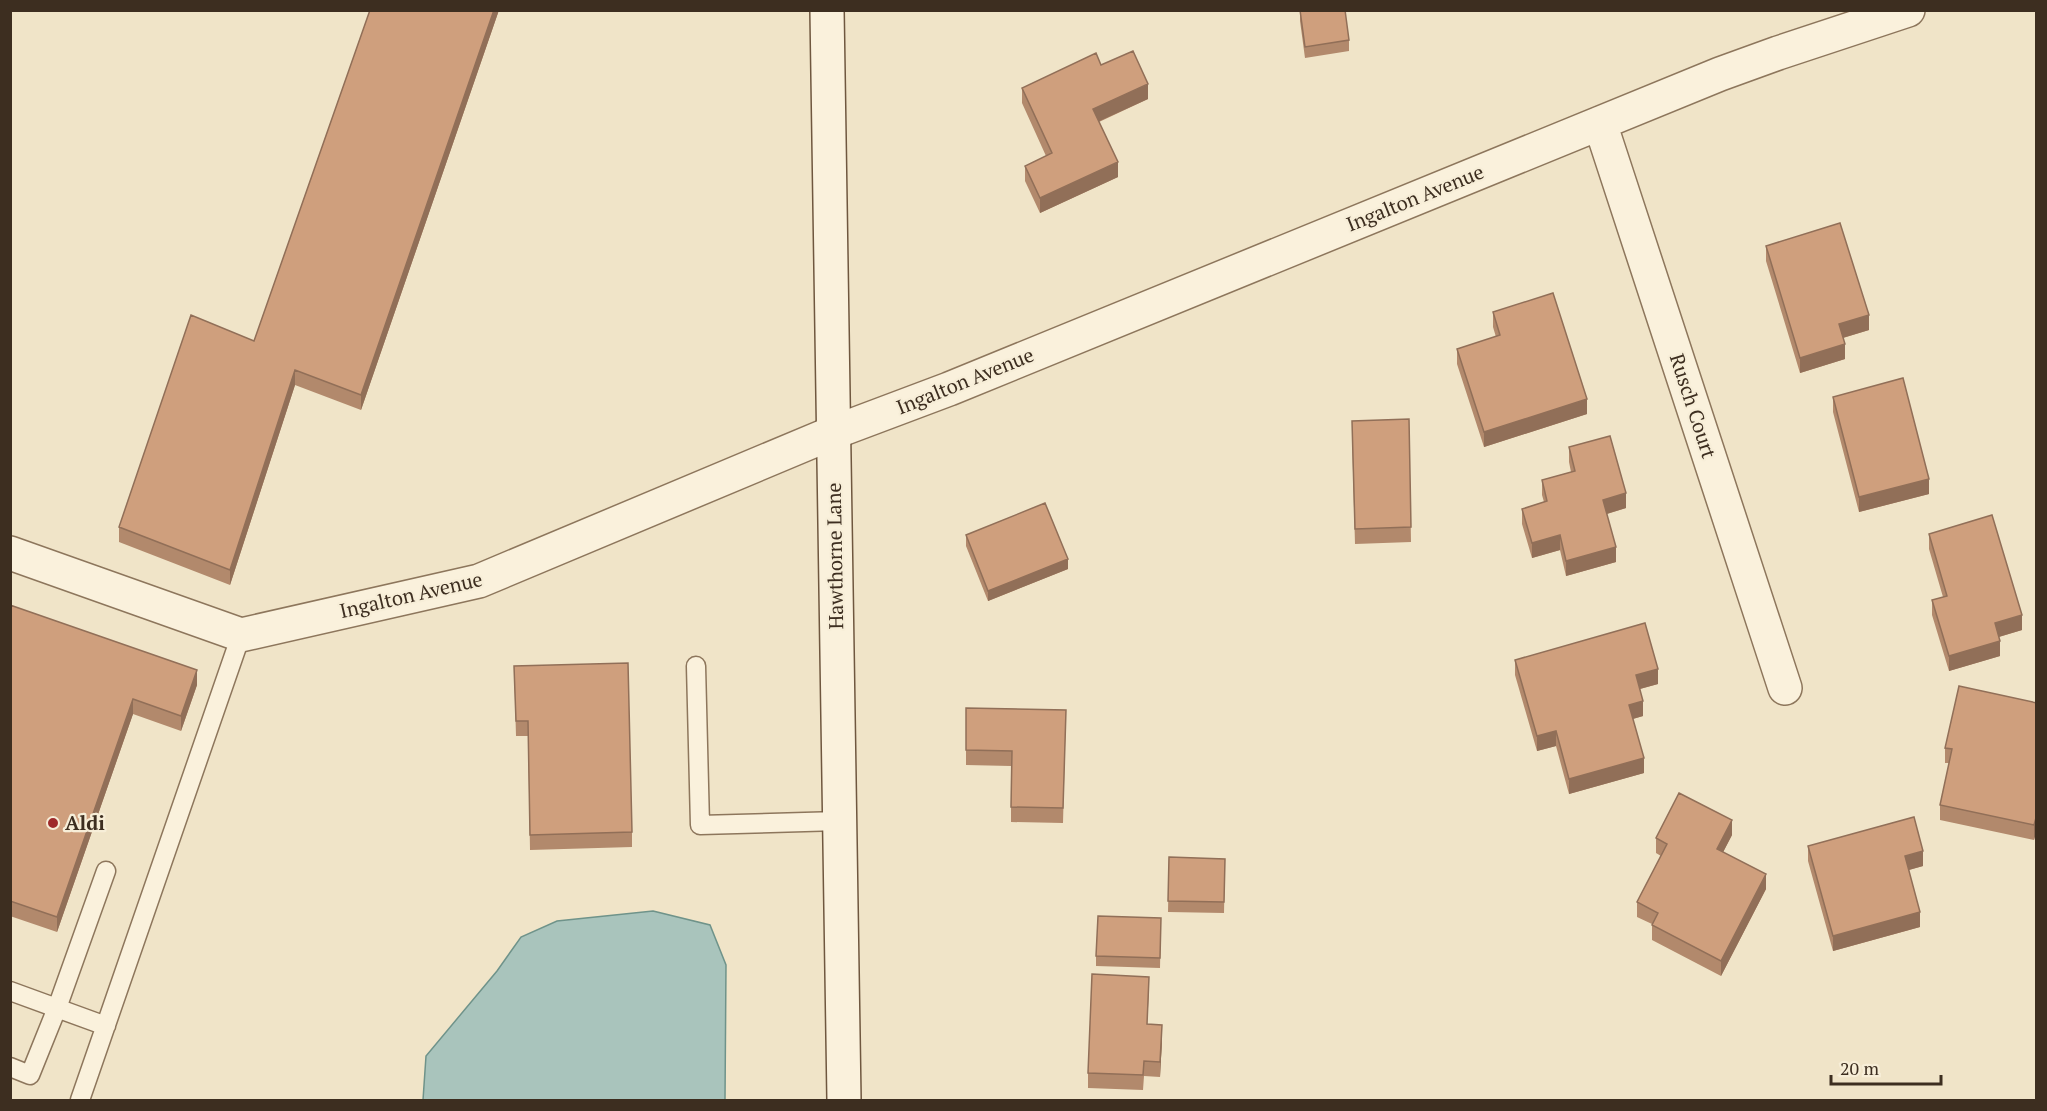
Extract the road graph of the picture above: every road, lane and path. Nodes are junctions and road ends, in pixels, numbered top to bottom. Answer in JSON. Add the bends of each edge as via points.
{"nodes":[{"id":1,"x":827,"y":10,"type":"edge"},
{"id":2,"x":1908,"y":10,"type":"edge"},
{"id":3,"x":1600,"y":123,"type":"junction"},
{"id":4,"x":832,"y":433,"type":"junction"},
{"id":5,"x":10,"y":553,"type":"edge"},
{"id":6,"x":241,"y":635,"type":"junction"},
{"id":7,"x":696,"y":666,"type":"dead end"},
{"id":8,"x":1785,"y":688,"type":"dead end"},
{"id":9,"x":839,"y":821,"type":"junction"},
{"id":10,"x":106,"y":871,"type":"dead end"},
{"id":11,"x":10,"y":991,"type":"edge"},
{"id":12,"x":57,"y":1008,"type":"junction"},
{"id":13,"x":106,"y":1026,"type":"junction"},
{"id":14,"x":10,"y":1067,"type":"edge"},
{"id":15,"x":80,"y":1101,"type":"edge"},
{"id":16,"x":844,"y":1101,"type":"edge"}],
"edges":[{"from":1,"to":4,"type":"street","name":"Hawthorne Lane"},
{"from":2,"to":3,"type":"street","name":"Ingalton Avenue","via":[[1778,53]]},
{"from":3,"to":4,"type":"street","name":"Ingalton Avenue"},
{"from":3,"to":8,"type":"street","name":"Rusch Court"},
{"from":4,"to":6,"type":"street","name":"Ingalton Avenue","via":[[479,581]]},
{"from":4,"to":9,"type":"street","name":"Hawthorne Lane"},
{"from":5,"to":6,"type":"street"},
{"from":6,"to":13,"type":"lane"},
{"from":7,"to":9,"type":"lane","via":[[700,825]]},
{"from":9,"to":16,"type":"street","name":"Hawthorne Lane"},
{"from":10,"to":12,"type":"lane"},
{"from":11,"to":12,"type":"lane"},
{"from":12,"to":13,"type":"lane"},
{"from":12,"to":14,"type":"lane","via":[[30,1075]]},
{"from":13,"to":15,"type":"lane"}]}
